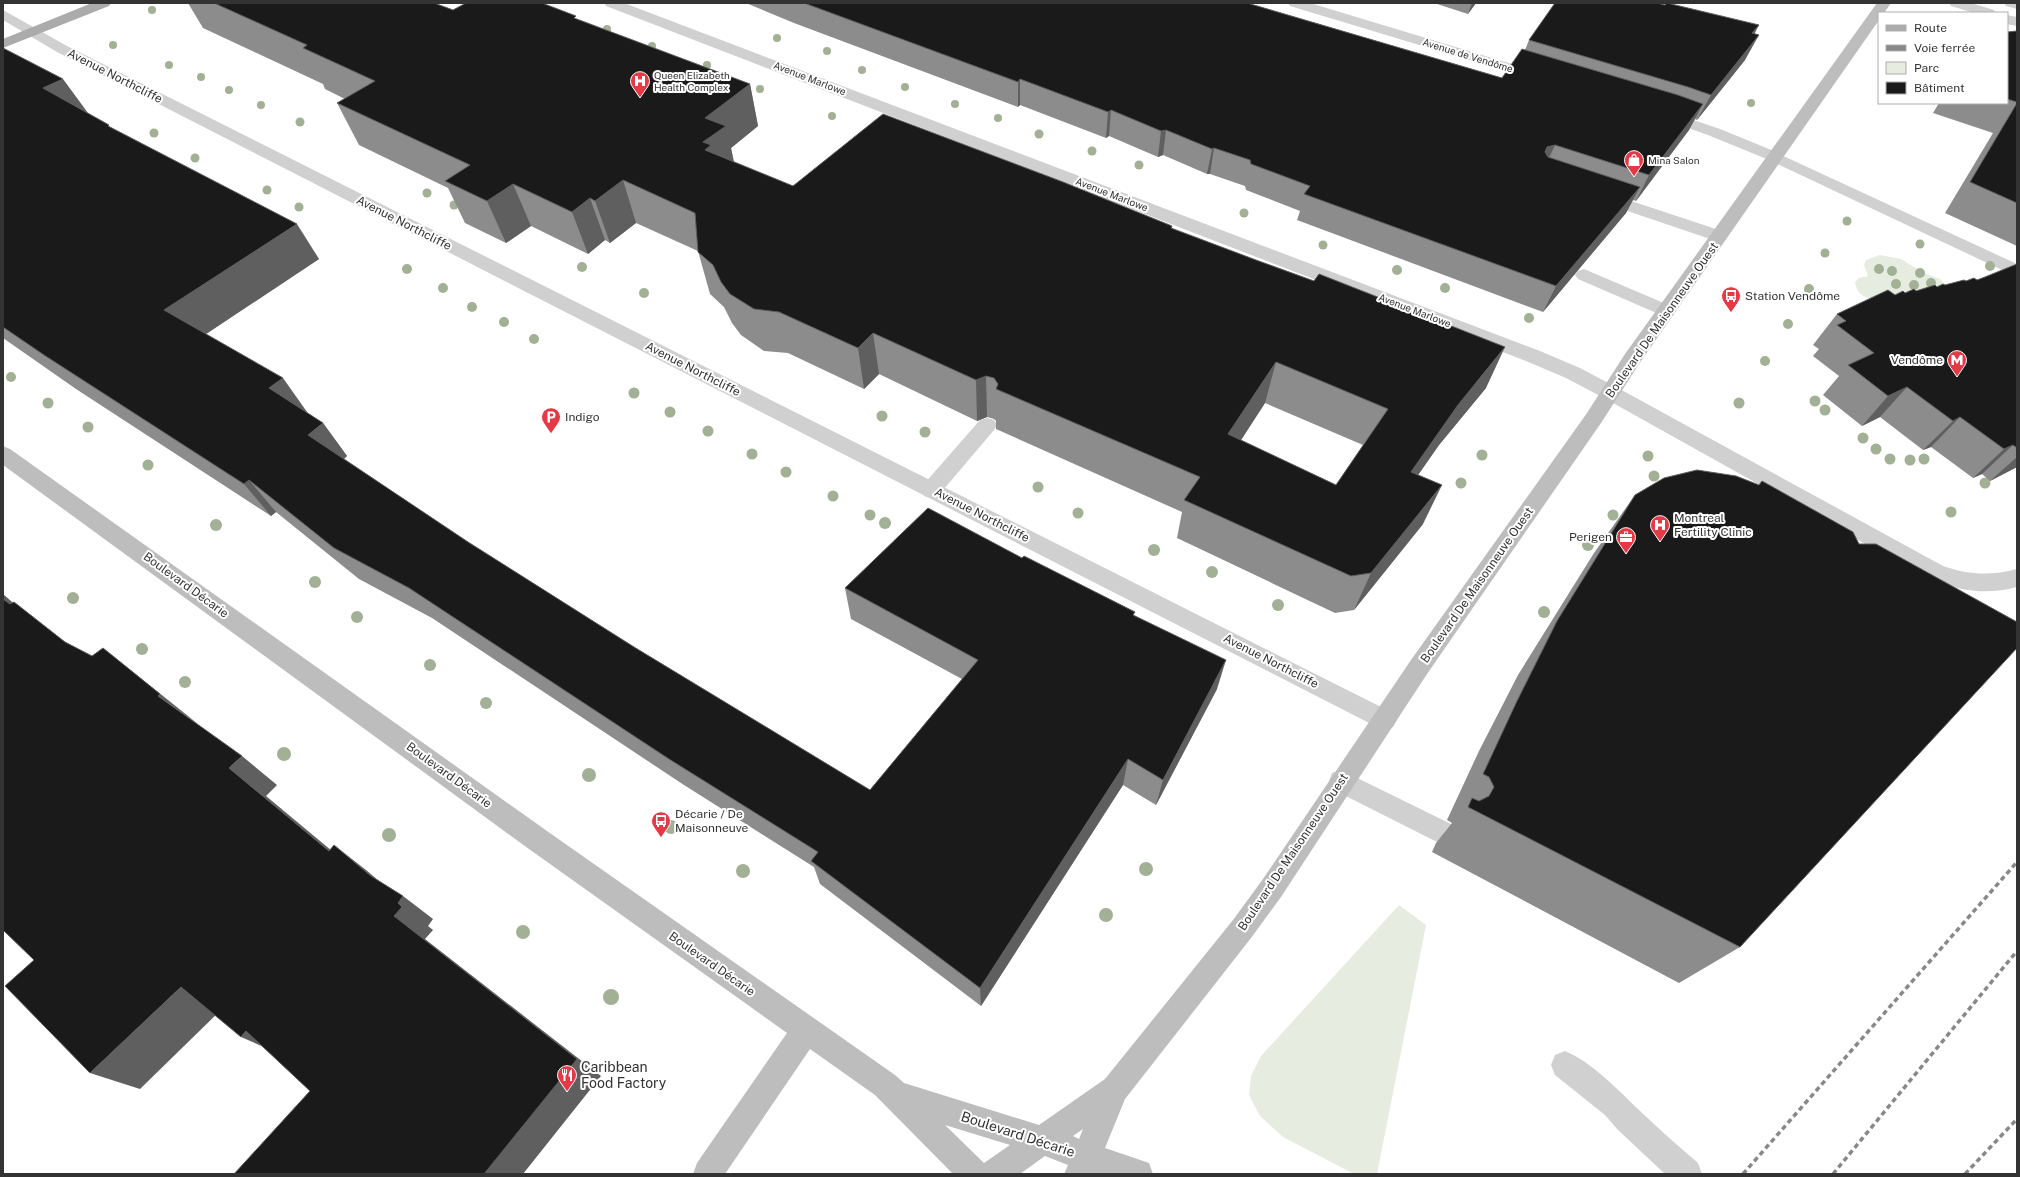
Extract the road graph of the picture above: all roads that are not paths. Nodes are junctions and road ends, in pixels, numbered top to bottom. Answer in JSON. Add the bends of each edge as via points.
{"nodes":[{"id":1,"x":104,"y":3,"type":"edge"},
{"id":2,"x":611,"y":3,"type":"edge"},
{"id":3,"x":1295,"y":3,"type":"edge"},
{"id":4,"x":1884,"y":3,"type":"edge"},
{"id":5,"x":1956,"y":3,"type":"edge"},
{"id":6,"x":2011,"y":3,"type":"edge"},
{"id":7,"x":2017,"y":5,"type":"edge"},
{"id":8,"x":1986,"y":12,"type":"edge"},
{"id":9,"x":3,"y":14,"type":"edge"},
{"id":10,"x":34,"y":32,"type":"junction"},
{"id":11,"x":3,"y":44,"type":"edge"},
{"id":12,"x":1551,"y":80,"type":"edge"},
{"id":13,"x":1647,"y":110,"type":"edge"},
{"id":14,"x":1775,"y":157,"type":"junction"},
{"id":15,"x":1586,"y":191,"type":"edge"},
{"id":16,"x":1719,"y":236,"type":"junction"},
{"id":17,"x":2017,"y":271,"type":"edge"},
{"id":18,"x":1584,"y":275,"type":"edge"},
{"id":19,"x":1667,"y":311,"type":"junction"},
{"id":20,"x":1611,"y":393,"type":"junction"},
{"id":21,"x":987,"y":425,"type":"dead end"},
{"id":22,"x":3,"y":454,"type":"edge"},
{"id":23,"x":931,"y":490,"type":"junction"},
{"id":24,"x":2017,"y":578,"type":"edge"},
{"id":25,"x":1385,"y":720,"type":"junction"},
{"id":26,"x":1341,"y":781,"type":"junction"},
{"id":27,"x":1442,"y":832,"type":"dead end"},
{"id":28,"x":806,"y":1030,"type":"junction"},
{"id":29,"x":1565,"y":1065,"type":"dead end"},
{"id":30,"x":1115,"y":1089,"type":"junction"},
{"id":31,"x":896,"y":1095,"type":"junction"},
{"id":32,"x":1040,"y":1140,"type":"junction"},
{"id":33,"x":1083,"y":1165,"type":"edge"},
{"id":34,"x":708,"y":1174,"type":"edge"},
{"id":35,"x":974,"y":1174,"type":"edge"},
{"id":36,"x":994,"y":1174,"type":"edge"},
{"id":37,"x":1138,"y":1174,"type":"edge"},
{"id":38,"x":1687,"y":1174,"type":"edge"}],
"edges":[{"from":1,"to":10,"type":"main road"},
{"from":2,"to":20,"type":"street","name":"Avenue Marlowe","via":[[1533,356]]},
{"from":3,"to":12,"type":"street","name":"Avenue de Vendôme"},
{"from":4,"to":14,"type":"main road","name":"Boulevard De Maisonneuve Ouest"},
{"from":5,"to":8,"type":"street"},
{"from":6,"to":7,"type":"street"},
{"from":9,"to":10,"type":"street","name":"Avenue Northcliffe"},
{"from":10,"to":11,"type":"main road"},
{"from":10,"to":23,"type":"street","name":"Avenue Northcliffe","via":[[69,53]]},
{"from":13,"to":14,"type":"street","via":[[1714,132]]},
{"from":14,"to":16,"type":"main road","name":"Boulevard De Maisonneuve Ouest"},
{"from":14,"to":17,"type":"street"},
{"from":15,"to":16,"type":"street"},
{"from":16,"to":19,"type":"main road","name":"Boulevard De Maisonneuve Ouest"},
{"from":18,"to":19,"type":"street"},
{"from":19,"to":20,"type":"main road","name":"Boulevard De Maisonneuve Ouest"},
{"from":20,"to":24,"type":"street","name":"Avenue Marlowe","via":[[1936,573],[1981,584],[1995,584]]},
{"from":20,"to":25,"type":"main road","name":"Boulevard De Maisonneuve Ouest","via":[[1419,667]]},
{"from":21,"to":23,"type":"street"},
{"from":22,"to":28,"type":"main road","name":"Boulevard Décarie"},
{"from":23,"to":25,"type":"street","name":"Avenue Northcliffe"},
{"from":25,"to":26,"type":"main road","name":"Boulevard De Maisonneuve Ouest"},
{"from":26,"to":27,"type":"street"},
{"from":26,"to":30,"type":"main road","name":"Boulevard De Maisonneuve Ouest","via":[[1272,888],[1242,929]]},
{"from":28,"to":31,"type":"main road","name":"Boulevard Décarie"},
{"from":28,"to":34,"type":"main road"},
{"from":29,"to":38,"type":"street","via":[[1616,1105]]},
{"from":30,"to":32,"type":"main road","name":"Boulevard De Maisonneuve Ouest"},
{"from":30,"to":33,"type":"main road"},
{"from":31,"to":32,"type":"main road","name":"Boulevard Décarie"},
{"from":31,"to":35,"type":"main road","name":"Boulevard Décarie"},
{"from":32,"to":33,"type":"main road","name":"Boulevard Décarie"},
{"from":32,"to":36,"type":"main road","name":"Boulevard De Maisonneuve Ouest"},
{"from":33,"to":37,"type":"main road","name":"Boulevard Décarie"}]}
